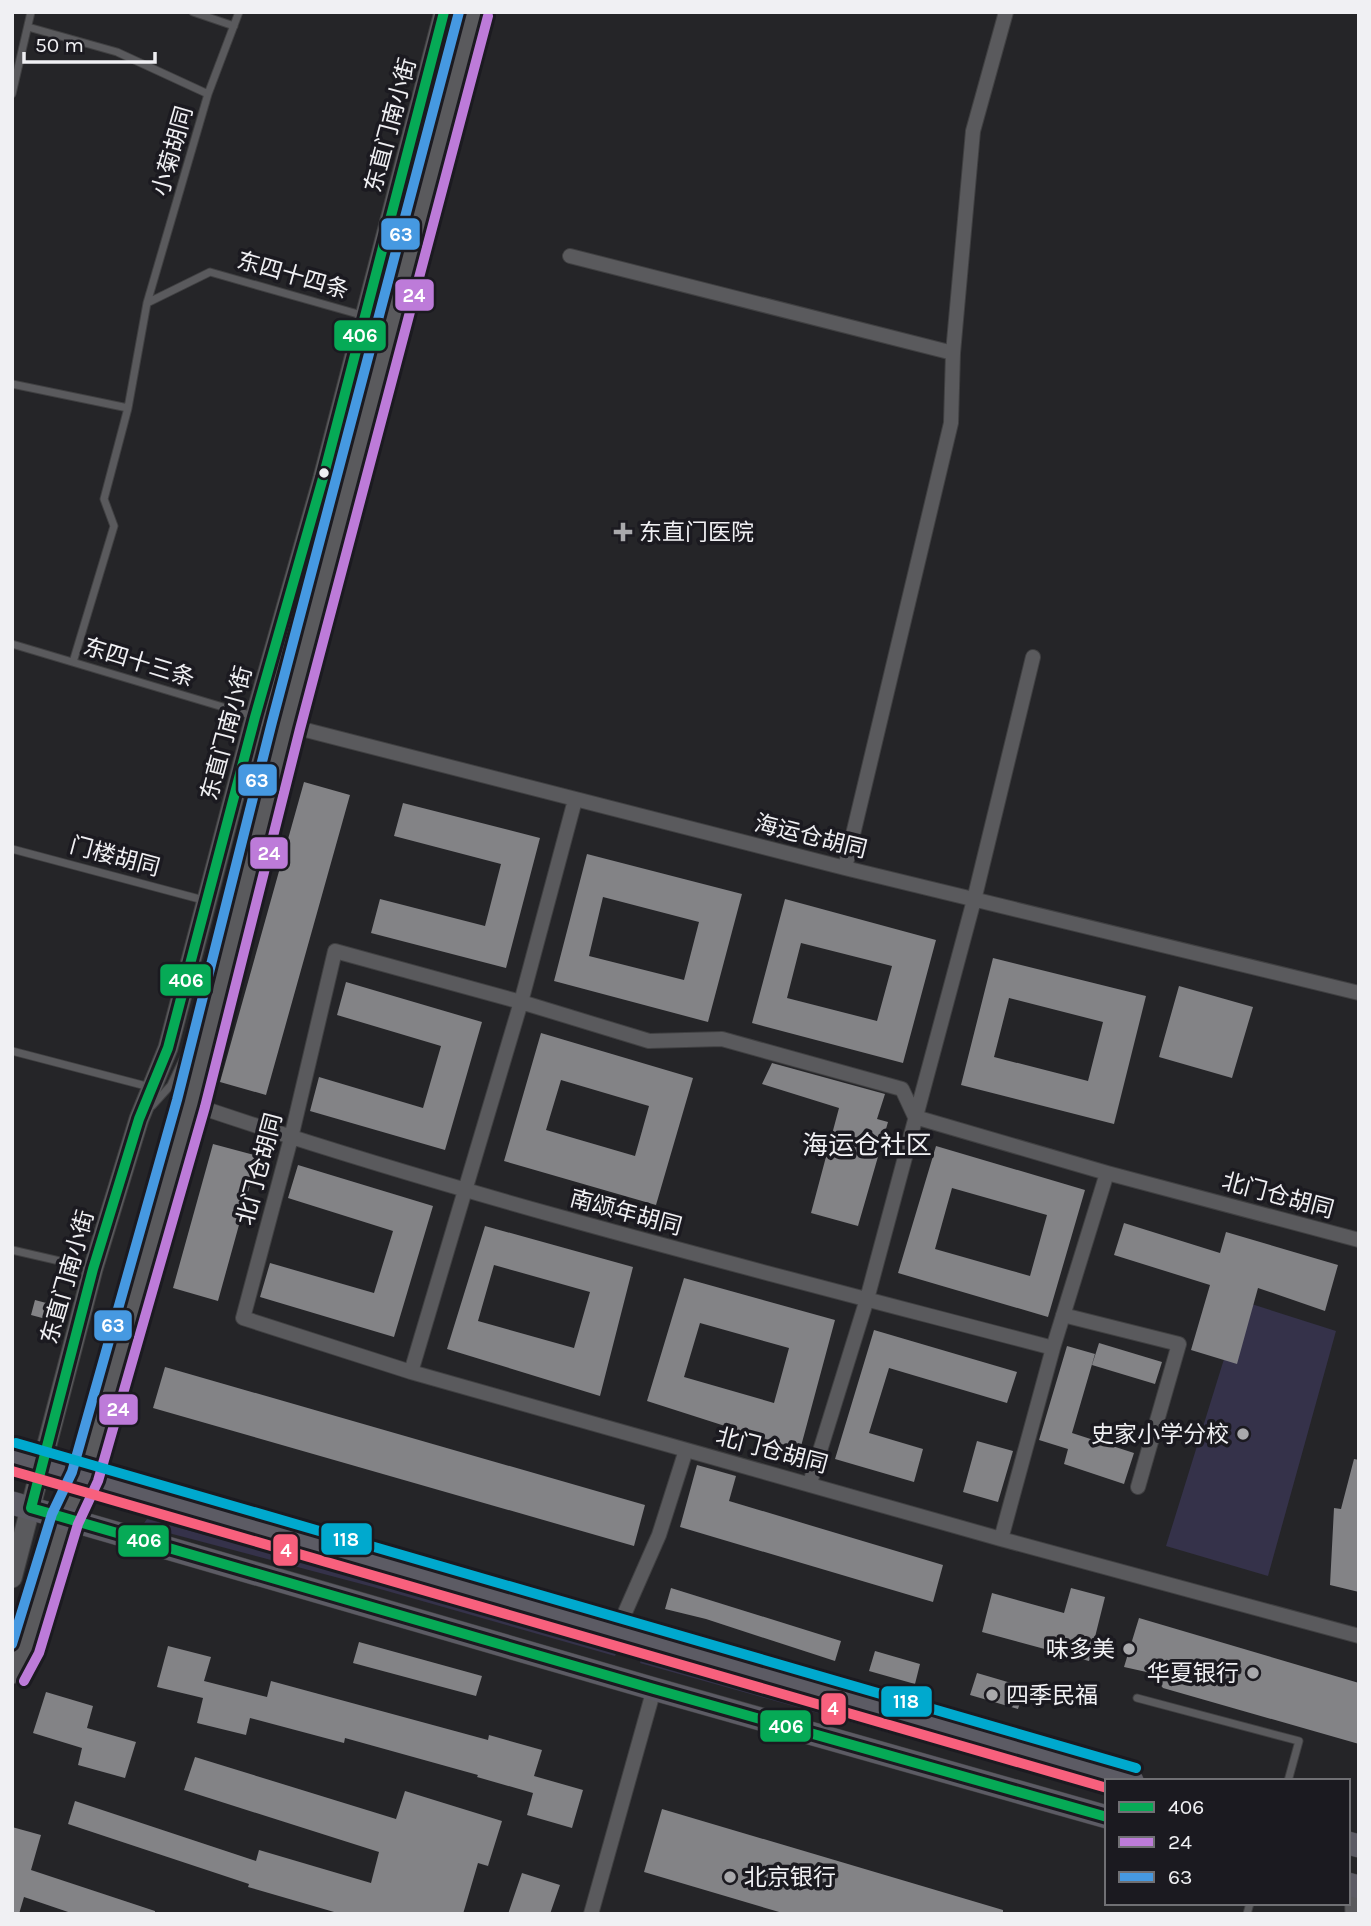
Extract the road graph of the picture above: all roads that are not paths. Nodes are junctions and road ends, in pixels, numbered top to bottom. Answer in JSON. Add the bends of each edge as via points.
{"nodes":[{"id":1,"x":31,"y":12,"type":"edge"},
{"id":2,"x":193,"y":12,"type":"edge"},
{"id":3,"x":239,"y":12,"type":"edge"},
{"id":4,"x":444,"y":12,"type":"edge"},
{"id":5,"x":459,"y":12,"type":"edge"},
{"id":6,"x":474,"y":12,"type":"edge"},
{"id":7,"x":1006,"y":12,"type":"edge"},
{"id":8,"x":234,"y":26,"type":"junction"},
{"id":9,"x":28,"y":27,"type":"junction"},
{"id":10,"x":12,"y":94,"type":"edge"},
{"id":11,"x":208,"y":94,"type":"junction"},
{"id":12,"x":570,"y":256,"type":"dead end"},
{"id":13,"x":148,"y":303,"type":"junction"},
{"id":14,"x":366,"y":316,"type":"junction"},
{"id":15,"x":953,"y":353,"type":"junction"},
{"id":16,"x":12,"y":384,"type":"edge"},
{"id":17,"x":128,"y":408,"type":"junction"},
{"id":18,"x":12,"y":644,"type":"edge"},
{"id":19,"x":1033,"y":657,"type":"dead end"},
{"id":20,"x":73,"y":662,"type":"junction"},
{"id":21,"x":270,"y":721,"type":"junction"},
{"id":22,"x":575,"y":800,"type":"junction"},
{"id":23,"x":12,"y":849,"type":"edge"},
{"id":24,"x":845,"y":868,"type":"junction"},
{"id":25,"x":974,"y":900,"type":"junction"},
{"id":26,"x":208,"y":901,"type":"junction"},
{"id":27,"x":1359,"y":992,"type":"edge"},
{"id":28,"x":521,"y":1002,"type":"junction"},
{"id":29,"x":12,"y":1051,"type":"edge"},
{"id":30,"x":152,"y":1087,"type":"junction"},
{"id":31,"x":191,"y":1104,"type":"junction"},
{"id":32,"x":915,"y":1117,"type":"junction"},
{"id":33,"x":139,"y":1119,"type":"junction"},
{"id":34,"x":291,"y":1138,"type":"junction"},
{"id":35,"x":1107,"y":1173,"type":"junction"},
{"id":36,"x":464,"y":1190,"type":"junction"},
{"id":37,"x":1359,"y":1240,"type":"edge"},
{"id":38,"x":12,"y":1250,"type":"edge"},
{"id":39,"x":93,"y":1269,"type":"junction"},
{"id":40,"x":867,"y":1299,"type":"junction"},
{"id":41,"x":1063,"y":1315,"type":"junction"},
{"id":42,"x":1053,"y":1348,"type":"junction"},
{"id":43,"x":411,"y":1372,"type":"junction"},
{"id":44,"x":686,"y":1450,"type":"junction"},
{"id":45,"x":12,"y":1455,"type":"edge"},
{"id":46,"x":43,"y":1464,"type":"junction"},
{"id":47,"x":85,"y":1477,"type":"junction"},
{"id":48,"x":810,"y":1483,"type":"junction"},
{"id":49,"x":1138,"y":1488,"type":"dead end"},
{"id":50,"x":21,"y":1506,"type":"edge"},
{"id":51,"x":65,"y":1519,"type":"junction"},
{"id":52,"x":1001,"y":1539,"type":"junction"},
{"id":53,"x":12,"y":1578,"type":"edge"},
{"id":54,"x":616,"y":1633,"type":"junction"},
{"id":55,"x":1359,"y":1636,"type":"edge"},
{"id":56,"x":12,"y":1674,"type":"edge"},
{"id":57,"x":654,"y":1689,"type":"junction"},
{"id":58,"x":1137,"y":1698,"type":"dead end"},
{"id":59,"x":1125,"y":1779,"type":"edge"},
{"id":60,"x":1288,"y":1779,"type":"edge"},
{"id":61,"x":1105,"y":1816,"type":"edge"},
{"id":62,"x":1354,"y":1885,"type":"edge"},
{"id":63,"x":591,"y":1914,"type":"edge"},
{"id":64,"x":1355,"y":1914,"type":"edge"}],
"edges":[{"from":1,"to":9,"type":"lane"},
{"from":2,"to":8,"type":"lane"},
{"from":3,"to":8,"type":"lane","name":"小菊胡同"},
{"from":4,"to":14,"type":"main road","name":"东直门南小街"},
{"from":5,"to":21,"type":"lane"},
{"from":6,"to":21,"type":"main road","name":"东直门南小街"},
{"from":7,"to":15,"type":"street","via":[[973,131]]},
{"from":8,"to":11,"type":"lane","name":"小菊胡同"},
{"from":9,"to":10,"type":"lane"},
{"from":9,"to":11,"type":"lane","via":[[117,52]]},
{"from":11,"to":13,"type":"lane","name":"小菊胡同"},
{"from":12,"to":15,"type":"street"},
{"from":13,"to":14,"type":"lane","name":"东四十四条","via":[[210,272]]},
{"from":13,"to":17,"type":"lane"},
{"from":14,"to":21,"type":"main road","name":"东直门南小街","via":[[323,478]]},
{"from":15,"to":24,"type":"street","via":[[951,423]]},
{"from":16,"to":17,"type":"lane"},
{"from":17,"to":20,"type":"lane","via":[[104,499],[114,526]]},
{"from":18,"to":20,"type":"lane","name":"东四十三条"},
{"from":19,"to":25,"type":"street"},
{"from":20,"to":21,"type":"lane","name":"东四十三条"},
{"from":21,"to":22,"type":"street","name":"海运仓胡同"},
{"from":21,"to":26,"type":"main road","name":"东直门南小街"},
{"from":21,"to":31,"type":"main road","name":"东直门南小街"},
{"from":21,"to":33,"type":"lane","via":[[186,1053],[171,1086]]},
{"from":22,"to":24,"type":"street","name":"海运仓胡同"},
{"from":22,"to":28,"type":"street"},
{"from":23,"to":26,"type":"lane","name":"门楼胡同"},
{"from":24,"to":25,"type":"street","name":"海运仓胡同"},
{"from":25,"to":27,"type":"street","name":"海运仓胡同"},
{"from":25,"to":32,"type":"street"},
{"from":26,"to":30,"type":"main road","name":"东直门南小街","via":[[168,1048]]},
{"from":28,"to":32,"type":"street","name":"北门仓胡同","via":[[649,1041],[722,1039],[902,1089]]},
{"from":28,"to":34,"type":"street","name":"北门仓胡同","via":[[335,951]]},
{"from":28,"to":36,"type":"street"},
{"from":29,"to":30,"type":"lane"},
{"from":30,"to":33,"type":"main road","name":"东直门南小街"},
{"from":31,"to":34,"type":"street","name":"南颂年胡同"},
{"from":31,"to":47,"type":"main road","name":"东直门南小街"},
{"from":32,"to":35,"type":"street","name":"北门仓胡同"},
{"from":32,"to":40,"type":"street"},
{"from":33,"to":39,"type":"main road","name":"东直门南小街"},
{"from":34,"to":36,"type":"street","name":"南颂年胡同"},
{"from":34,"to":43,"type":"street","name":"北门仓胡同","via":[[243,1318]]},
{"from":35,"to":37,"type":"street","name":"北门仓胡同"},
{"from":35,"to":41,"type":"street"},
{"from":36,"to":40,"type":"street","name":"南颂年胡同"},
{"from":36,"to":43,"type":"street"},
{"from":38,"to":39,"type":"lane"},
{"from":39,"to":46,"type":"main road","name":"东直门南小街"},
{"from":40,"to":42,"type":"street","name":"南颂年胡同"},
{"from":40,"to":48,"type":"street"},
{"from":41,"to":42,"type":"street"},
{"from":41,"to":49,"type":"street","via":[[1178,1344]]},
{"from":42,"to":52,"type":"street"},
{"from":43,"to":44,"type":"street","name":"北门仓胡同"},
{"from":44,"to":48,"type":"street","name":"北门仓胡同"},
{"from":44,"to":54,"type":"street","via":[[659,1535]]},
{"from":45,"to":46,"type":"main road"},
{"from":46,"to":47,"type":"main road"},
{"from":46,"to":50,"type":"main road","name":"东直门南小街"},
{"from":47,"to":51,"type":"main road","name":"东直门南小街"},
{"from":47,"to":54,"type":"main road"},
{"from":48,"to":52,"type":"street","name":"北门仓胡同"},
{"from":50,"to":51,"type":"main road"},
{"from":50,"to":53,"type":"main road","name":"东直门南小街"},
{"from":51,"to":56,"type":"main road","name":"东直门南小街","via":[[26,1648]]},
{"from":51,"to":57,"type":"main road"},
{"from":52,"to":55,"type":"street","name":"北门仓胡同"},
{"from":54,"to":59,"type":"main road"},
{"from":57,"to":61,"type":"main road"},
{"from":57,"to":63,"type":"street"},
{"from":58,"to":60,"type":"lane","via":[[1299,1741]]},
{"from":62,"to":64,"type":"main road"}]}
